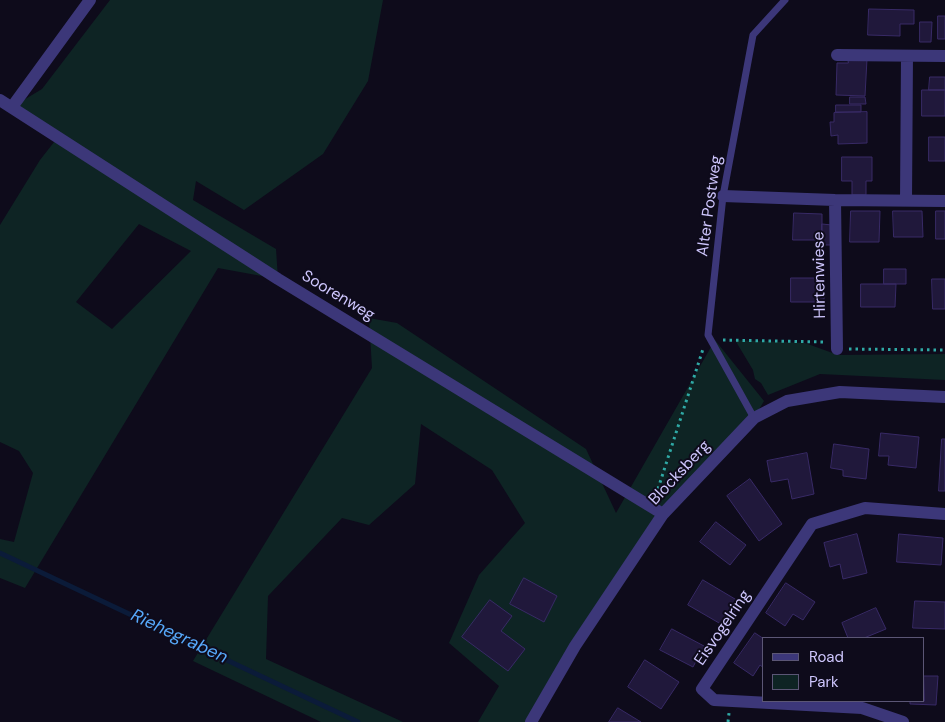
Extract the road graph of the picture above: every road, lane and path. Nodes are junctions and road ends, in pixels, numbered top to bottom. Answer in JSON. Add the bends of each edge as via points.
{"nodes":[{"id":1,"x":90,"y":0,"type":"edge"},
{"id":2,"x":785,"y":0,"type":"edge"},
{"id":3,"x":837,"y":55,"type":"dead end"},
{"id":4,"x":907,"y":56,"type":"junction"},
{"id":5,"x":945,"y":56,"type":"edge"},
{"id":6,"x":0,"y":100,"type":"edge"},
{"id":7,"x":12,"y":107,"type":"junction"},
{"id":8,"x":723,"y":196,"type":"junction"},
{"id":9,"x":836,"y":200,"type":"junction"},
{"id":10,"x":906,"y":200,"type":"junction"},
{"id":11,"x":945,"y":201,"type":"edge"},
{"id":12,"x":708,"y":335,"type":"junction"},
{"id":13,"x":837,"y":349,"type":"dead end"},
{"id":14,"x":945,"y":397,"type":"edge"},
{"id":15,"x":754,"y":418,"type":"junction"},
{"id":16,"x":657,"y":510,"type":"junction"},
{"id":17,"x":945,"y":514,"type":"edge"},
{"id":18,"x":531,"y":722,"type":"edge"},
{"id":19,"x":903,"y":722,"type":"edge"}],
"edges":[{"from":1,"to":7,"type":"street"},
{"from":2,"to":8,"type":"lane","name":"Alter Postweg","via":[[753,34]]},
{"from":3,"to":4,"type":"street"},
{"from":4,"to":5,"type":"street"},
{"from":4,"to":10,"type":"street"},
{"from":6,"to":7,"type":"street","name":"Soorenweg"},
{"from":7,"to":16,"type":"street","name":"Soorenweg","via":[[278,279]]},
{"from":8,"to":9,"type":"street"},
{"from":8,"to":12,"type":"lane","name":"Alter Postweg"},
{"from":9,"to":10,"type":"street"},
{"from":9,"to":13,"type":"street","name":"Hirtenwiese"},
{"from":10,"to":11,"type":"street"},
{"from":12,"to":15,"type":"lane"},
{"from":12,"to":16,"type":"path"},
{"from":14,"to":15,"type":"street","name":"Blocksberg","via":[[840,392],[787,401]]},
{"from":15,"to":16,"type":"street","name":"Blocksberg"},
{"from":16,"to":18,"type":"street","name":"Blocksberg"},
{"from":17,"to":19,"type":"street","name":"Eisvogelring","via":[[865,508],[812,524],[702,689],[714,700],[862,708]]}]}
